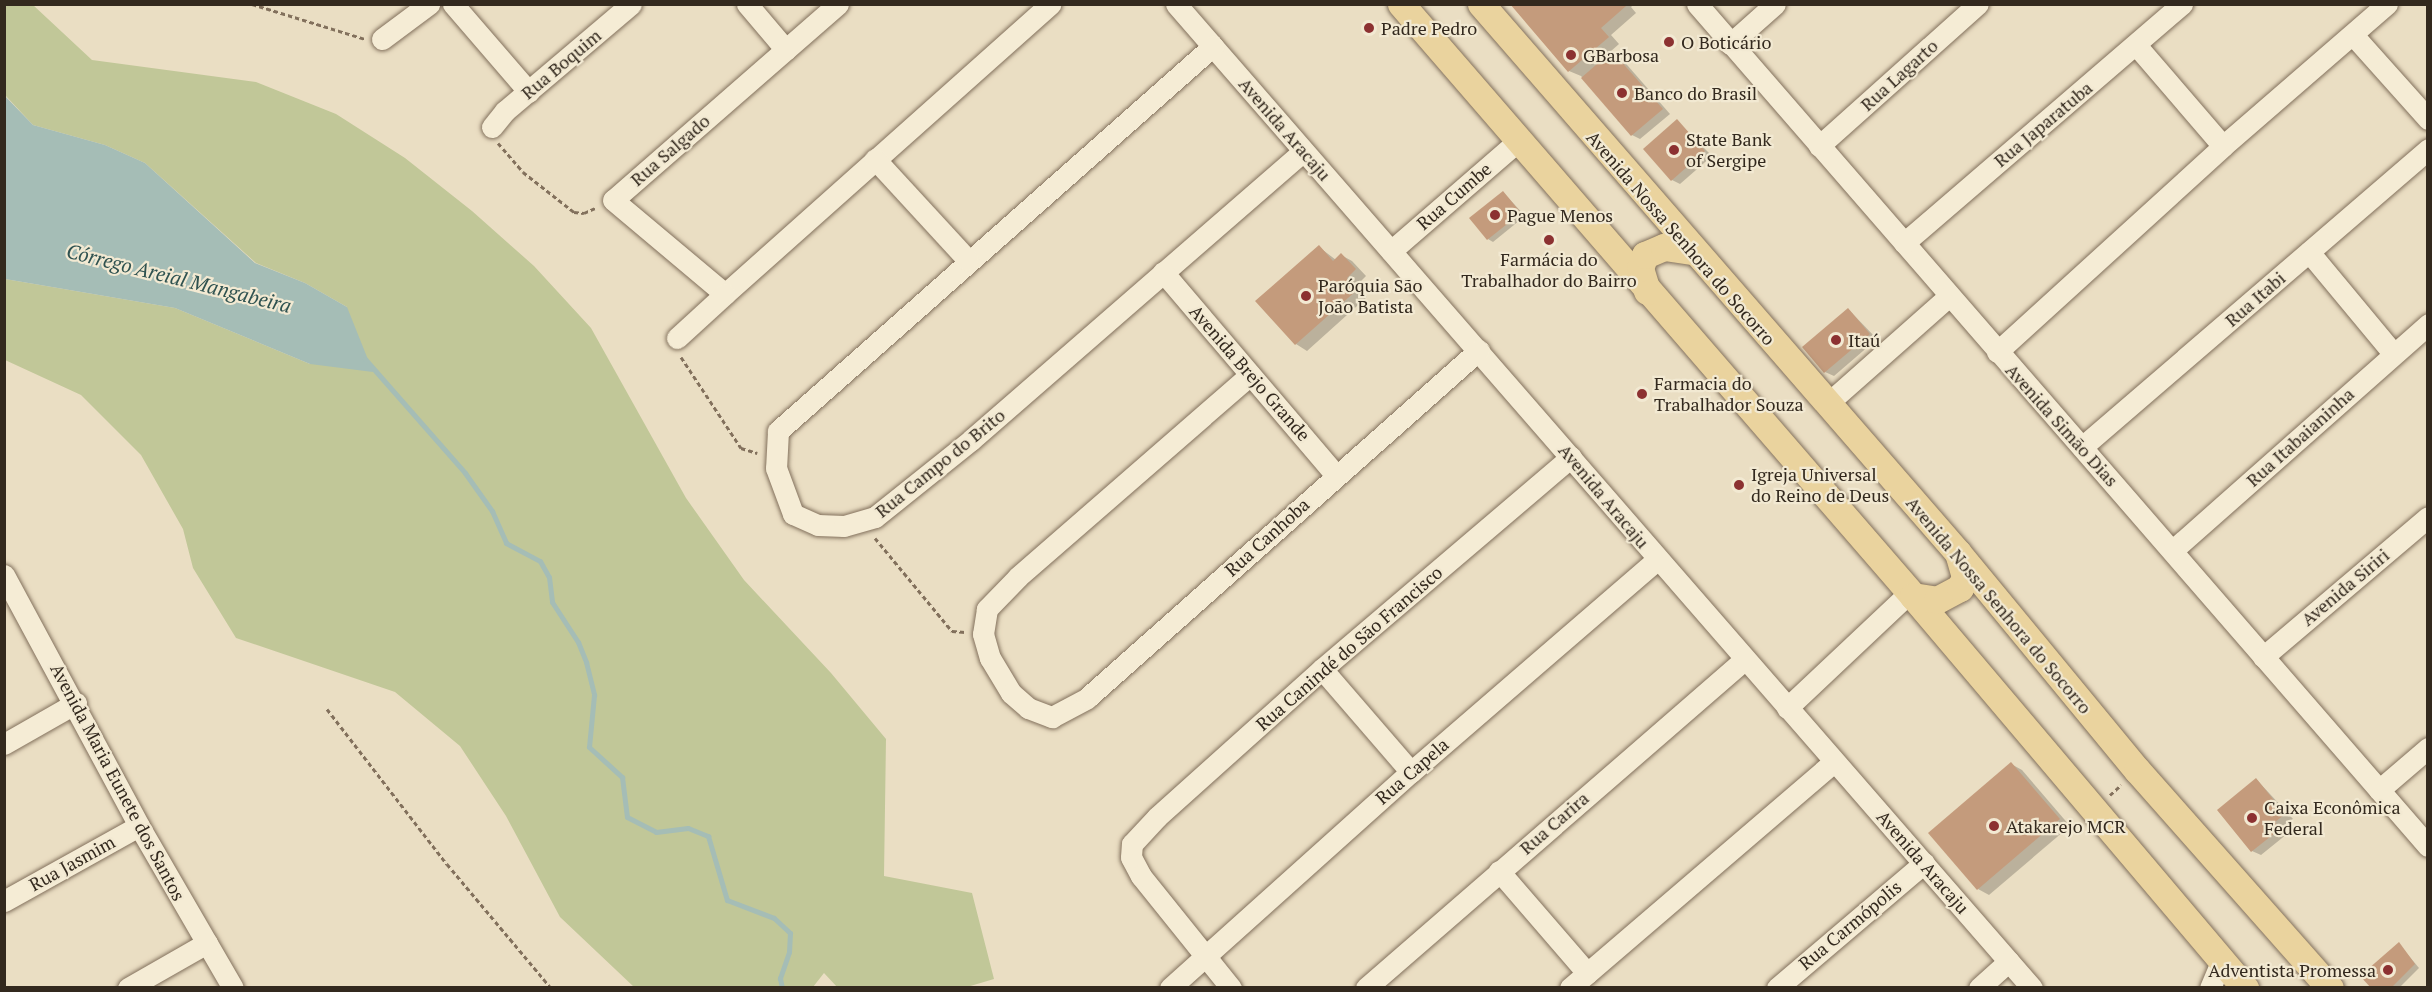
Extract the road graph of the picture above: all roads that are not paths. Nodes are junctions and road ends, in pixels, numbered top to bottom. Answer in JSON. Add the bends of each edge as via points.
{"nodes":[{"id":1,"x":429,"y":4,"type":"edge"},
{"id":2,"x":453,"y":4,"type":"edge"},
{"id":3,"x":632,"y":4,"type":"edge"},
{"id":4,"x":747,"y":4,"type":"edge"},
{"id":5,"x":838,"y":4,"type":"edge"},
{"id":6,"x":1050,"y":4,"type":"edge"},
{"id":7,"x":1176,"y":4,"type":"edge"},
{"id":8,"x":1401,"y":4,"type":"edge"},
{"id":9,"x":1481,"y":4,"type":"edge"},
{"id":10,"x":1697,"y":4,"type":"edge"},
{"id":11,"x":1775,"y":4,"type":"edge"},
{"id":12,"x":1978,"y":4,"type":"edge"},
{"id":13,"x":2182,"y":4,"type":"edge"},
{"id":14,"x":2387,"y":4,"type":"edge"},
{"id":15,"x":2353,"y":35,"type":"junction"},
{"id":16,"x":382,"y":39,"type":"road end"},
{"id":17,"x":1730,"y":44,"type":"junction"},
{"id":18,"x":2136,"y":45,"type":"junction"},
{"id":19,"x":1213,"y":46,"type":"junction"},
{"id":20,"x":786,"y":50,"type":"junction"},
{"id":21,"x":529,"y":92,"type":"junction"},
{"id":22,"x":2427,"y":119,"type":"edge"},
{"id":23,"x":492,"y":127,"type":"road end"},
{"id":24,"x":1518,"y":141,"type":"junction"},
{"id":25,"x":1820,"y":146,"type":"junction"},
{"id":26,"x":2223,"y":146,"type":"junction"},
{"id":27,"x":2427,"y":149,"type":"edge"},
{"id":28,"x":1303,"y":151,"type":"junction"},
{"id":29,"x":875,"y":159,"type":"junction"},
{"id":30,"x":1904,"y":243,"type":"junction"},
{"id":31,"x":1391,"y":251,"type":"junction"},
{"id":32,"x":1693,"y":251,"type":"junction"},
{"id":33,"x":2309,"y":252,"type":"junction"},
{"id":34,"x":968,"y":260,"type":"junction"},
{"id":35,"x":1163,"y":272,"type":"junction"},
{"id":36,"x":1648,"y":293,"type":"junction"},
{"id":37,"x":724,"y":294,"type":"junction"},
{"id":38,"x":1948,"y":296,"type":"junction"},
{"id":39,"x":2427,"y":324,"type":"edge"},
{"id":40,"x":677,"y":338,"type":"road end"},
{"id":41,"x":1479,"y":350,"type":"junction"},
{"id":42,"x":1997,"y":352,"type":"junction"},
{"id":43,"x":2393,"y":353,"type":"junction"},
{"id":44,"x":1250,"y":375,"type":"junction"},
{"id":45,"x":1827,"y":404,"type":"junction"},
{"id":46,"x":2082,"y":447,"type":"junction"},
{"id":47,"x":1571,"y":457,"type":"junction"},
{"id":48,"x":1336,"y":475,"type":"junction"},
{"id":49,"x":2427,"y":517,"type":"edge"},
{"id":50,"x":2173,"y":550,"type":"junction"},
{"id":51,"x":1958,"y":553,"type":"junction"},
{"id":52,"x":1658,"y":559,"type":"junction"},
{"id":53,"x":6,"y":580,"type":"edge"},
{"id":54,"x":1912,"y":594,"type":"junction"},
{"id":55,"x":2264,"y":657,"type":"junction"},
{"id":56,"x":1744,"y":660,"type":"junction"},
{"id":57,"x":1322,"y":669,"type":"junction"},
{"id":58,"x":76,"y":703,"type":"junction"},
{"id":59,"x":1787,"y":708,"type":"junction"},
{"id":60,"x":4,"y":744,"type":"edge"},
{"id":61,"x":2427,"y":748,"type":"edge"},
{"id":62,"x":1834,"y":762,"type":"junction"},
{"id":63,"x":1411,"y":772,"type":"junction"},
{"id":64,"x":2379,"y":790,"type":"junction"},
{"id":65,"x":139,"y":826,"type":"junction"},
{"id":66,"x":2427,"y":846,"type":"edge"},
{"id":67,"x":1924,"y":863,"type":"junction"},
{"id":68,"x":1499,"y":871,"type":"junction"},
{"id":69,"x":4,"y":901,"type":"edge"},
{"id":70,"x":207,"y":943,"type":"junction"},
{"id":71,"x":1205,"y":955,"type":"junction"},
{"id":72,"x":2222,"y":960,"type":"junction"},
{"id":73,"x":2009,"y":961,"type":"junction"},
{"id":74,"x":1587,"y":973,"type":"junction"},
{"id":75,"x":128,"y":987,"type":"edge"},
{"id":76,"x":233,"y":987,"type":"edge"},
{"id":77,"x":1170,"y":987,"type":"edge"},
{"id":78,"x":1231,"y":987,"type":"edge"},
{"id":79,"x":1366,"y":987,"type":"edge"},
{"id":80,"x":1570,"y":987,"type":"edge"},
{"id":81,"x":1777,"y":987,"type":"edge"},
{"id":82,"x":1978,"y":987,"type":"edge"},
{"id":83,"x":2032,"y":987,"type":"edge"},
{"id":84,"x":2210,"y":987,"type":"edge"},
{"id":85,"x":2245,"y":987,"type":"edge"},
{"id":86,"x":2330,"y":987,"type":"edge"}],
"edges":[{"from":1,"to":16,"type":"street"},
{"from":2,"to":21,"type":"street"},
{"from":3,"to":21,"type":"street","name":"Rua Boquim"},
{"from":4,"to":20,"type":"street"},
{"from":5,"to":20,"type":"street","name":"Rua Salgado"},
{"from":6,"to":29,"type":"street"},
{"from":7,"to":19,"type":"street","name":"Avenida Aracaju"},
{"from":8,"to":24,"type":"main road"},
{"from":9,"to":32,"type":"main road","name":"Avenida Nossa Senhora do Socorro"},
{"from":10,"to":17,"type":"street","name":"Avenida Simão Dias"},
{"from":11,"to":17,"type":"street"},
{"from":12,"to":25,"type":"street","name":"Rua Lagarto"},
{"from":13,"to":18,"type":"street","name":"Rua Japaratuba"},
{"from":14,"to":15,"type":"street"},
{"from":15,"to":22,"type":"street"},
{"from":15,"to":26,"type":"street"},
{"from":17,"to":25,"type":"street","name":"Avenida Simão Dias"},
{"from":18,"to":26,"type":"street"},
{"from":18,"to":30,"type":"street","name":"Rua Japaratuba"},
{"from":19,"to":28,"type":"street","name":"Avenida Aracaju"},
{"from":19,"to":34,"type":"street","name":"Rua Campo do Brito"},
{"from":20,"to":37,"type":"street","name":"Rua Salgado","via":[[613,200]]},
{"from":21,"to":23,"type":"street","name":"Rua Boquim"},
{"from":24,"to":31,"type":"street","name":"Rua Cumbe"},
{"from":24,"to":36,"type":"main road"},
{"from":25,"to":30,"type":"street","name":"Avenida Simão Dias"},
{"from":26,"to":42,"type":"street"},
{"from":27,"to":33,"type":"street","name":"Rua Itabi"},
{"from":28,"to":31,"type":"street","name":"Avenida Aracaju"},
{"from":28,"to":35,"type":"street","name":"Rua Campo do Brito"},
{"from":29,"to":34,"type":"street"},
{"from":29,"to":37,"type":"street"},
{"from":30,"to":38,"type":"street","name":"Avenida Simão Dias"},
{"from":31,"to":41,"type":"street","name":"Avenida Aracaju"},
{"from":32,"to":36,"type":"main road","via":[[1664,247],[1645,255],[1640,268]]},
{"from":32,"to":45,"type":"main road","name":"Avenida Nossa Senhora do Socorro"},
{"from":33,"to":43,"type":"street"},
{"from":33,"to":46,"type":"street","name":"Rua Itabi"},
{"from":34,"to":35,"type":"street","name":"Rua Campo do Brito","via":[[778,431],[775,458],[780,486],[797,518],[818,525],[862,522],[971,440]]},
{"from":35,"to":44,"type":"street","name":"Avenida Brejo Grande"},
{"from":36,"to":54,"type":"main road"},
{"from":37,"to":40,"type":"street"},
{"from":38,"to":42,"type":"street","name":"Avenida Simão Dias"},
{"from":38,"to":45,"type":"street"},
{"from":39,"to":43,"type":"street","name":"Rua Itabaianinha"},
{"from":41,"to":47,"type":"street","name":"Avenida Aracaju"},
{"from":41,"to":48,"type":"street","name":"Rua Canhoba"},
{"from":42,"to":46,"type":"street","name":"Avenida Simão Dias"},
{"from":43,"to":50,"type":"street","name":"Rua Itabaianinha"},
{"from":44,"to":48,"type":"street","name":"Avenida Brejo Grande"},
{"from":44,"to":48,"type":"street","name":"Rua Canhoba","via":[[1027,569],[987,609],[983,634],[990,658],[1011,693],[1028,708],[1052,717],[1074,708]]},
{"from":45,"to":51,"type":"main road","name":"Avenida Nossa Senhora do Socorro"},
{"from":46,"to":50,"type":"street","name":"Avenida Simão Dias"},
{"from":47,"to":52,"type":"street","name":"Avenida Aracaju"},
{"from":47,"to":57,"type":"street","name":"Rua Canindé do São Francisco"},
{"from":49,"to":55,"type":"street","name":"Avenida Siriri"},
{"from":50,"to":55,"type":"street","name":"Avenida Simão Dias"},
{"from":51,"to":54,"type":"main road","via":[[1965,577],[1960,588],[1937,600]]},
{"from":51,"to":86,"type":"main road","name":"Avenida Nossa Senhora do Socorro","via":[[2138,770]]},
{"from":52,"to":56,"type":"street","name":"Avenida Aracaju"},
{"from":52,"to":63,"type":"street","name":"Rua Capela"},
{"from":53,"to":58,"type":"street","name":"Avenida Maria Eunete dos Santos"},
{"from":54,"to":59,"type":"street"},
{"from":54,"to":72,"type":"main road","via":[[2092,812]]},
{"from":55,"to":64,"type":"street","name":"Avenida Simão Dias"},
{"from":56,"to":59,"type":"street","name":"Avenida Aracaju"},
{"from":56,"to":68,"type":"street","name":"Rua Carira"},
{"from":57,"to":63,"type":"street"},
{"from":57,"to":71,"type":"street","name":"Rua Canindé do São Francisco","via":[[1132,844],[1131,857],[1141,876]]},
{"from":58,"to":60,"type":"street"},
{"from":58,"to":65,"type":"street","name":"Avenida Maria Eunete dos Santos"},
{"from":59,"to":62,"type":"street","name":"Avenida Aracaju"},
{"from":61,"to":64,"type":"street"},
{"from":62,"to":67,"type":"street","name":"Avenida Aracaju"},
{"from":62,"to":74,"type":"street"},
{"from":63,"to":71,"type":"street","name":"Rua Capela"},
{"from":64,"to":66,"type":"street","name":"Avenida Simão Dias"},
{"from":65,"to":69,"type":"street","name":"Rua Jasmim"},
{"from":65,"to":70,"type":"street","name":"Avenida Maria Eunete dos Santos"},
{"from":67,"to":73,"type":"street","name":"Avenida Aracaju"},
{"from":67,"to":81,"type":"street","name":"Rua Carmópolis"},
{"from":68,"to":74,"type":"street"},
{"from":68,"to":79,"type":"street","name":"Rua Carira"},
{"from":70,"to":75,"type":"street"},
{"from":70,"to":76,"type":"street","name":"Avenida Maria Eunete dos Santos"},
{"from":71,"to":77,"type":"street","name":"Rua Capela"},
{"from":71,"to":78,"type":"street"},
{"from":72,"to":84,"type":"street"},
{"from":72,"to":85,"type":"main road"},
{"from":73,"to":82,"type":"street"},
{"from":73,"to":83,"type":"street","name":"Avenida Aracaju"},
{"from":74,"to":80,"type":"street"}]}
